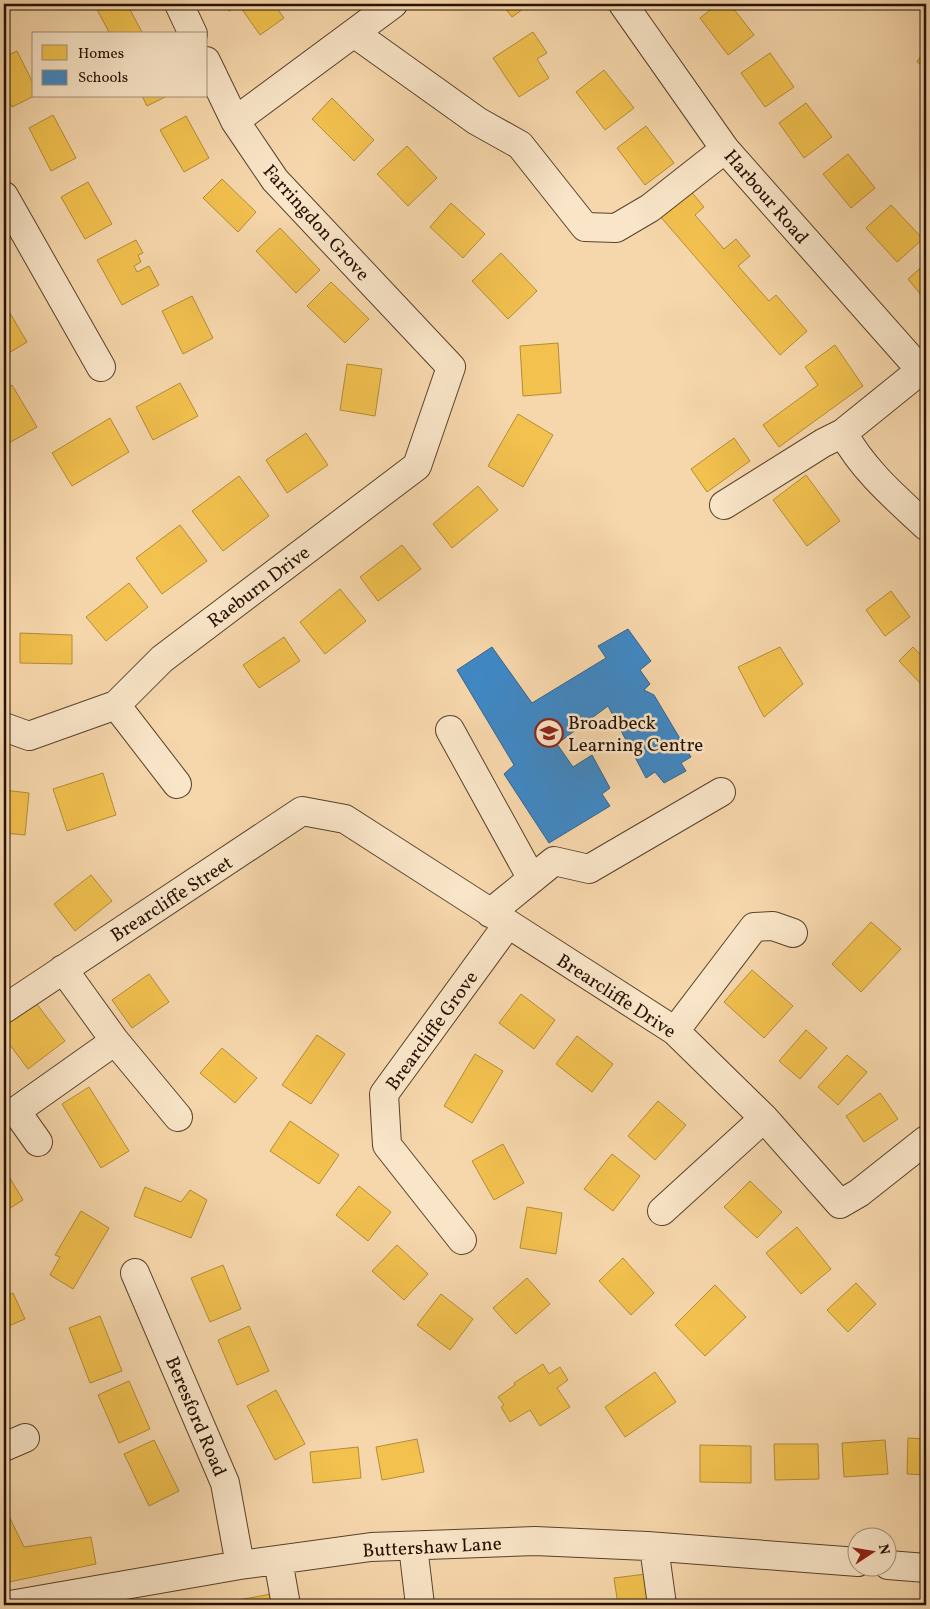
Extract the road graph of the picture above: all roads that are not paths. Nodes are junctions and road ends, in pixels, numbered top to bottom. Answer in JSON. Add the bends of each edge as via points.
{"nodes":[{"id":1,"x":179,"y":4,"type":"edge"},
{"id":2,"x":393,"y":4,"type":"edge"},
{"id":3,"x":623,"y":4,"type":"edge"},
{"id":4,"x":192,"y":32,"type":"edge"},
{"id":5,"x":354,"y":33,"type":"junction"},
{"id":6,"x":208,"y":65,"type":"edge"},
{"id":7,"x":235,"y":121,"type":"junction"},
{"id":8,"x":725,"y":149,"type":"junction"},
{"id":9,"x":6,"y":206,"type":"edge"},
{"id":10,"x":100,"y":367,"type":"dead end"},
{"id":11,"x":451,"y":367,"type":"joint"},
{"id":12,"x":924,"y":373,"type":"edge"},
{"id":13,"x":843,"y":433,"type":"junction"},
{"id":14,"x":724,"y":505,"type":"dead end"},
{"id":15,"x":926,"y":526,"type":"edge"},
{"id":16,"x":116,"y":705,"type":"junction"},
{"id":17,"x":4,"y":727,"type":"edge"},
{"id":18,"x":450,"y":730,"type":"dead end"},
{"id":19,"x":177,"y":784,"type":"dead end"},
{"id":20,"x":721,"y":792,"type":"dead end"},
{"id":21,"x":345,"y":819,"type":"joint"},
{"id":22,"x":532,"y":879,"type":"junction"},
{"id":23,"x":499,"y":919,"type":"junction"},
{"id":24,"x":793,"y":933,"type":"dead end"},
{"id":25,"x":63,"y":969,"type":"junction"},
{"id":26,"x":4,"y":1009,"type":"edge"},
{"id":27,"x":675,"y":1031,"type":"junction"},
{"id":28,"x":115,"y":1041,"type":"junction"},
{"id":29,"x":178,"y":1117,"type":"dead end"},
{"id":30,"x":764,"y":1118,"type":"junction"},
{"id":31,"x":926,"y":1140,"type":"edge"},
{"id":32,"x":38,"y":1142,"type":"dead end"},
{"id":33,"x":662,"y":1211,"type":"dead end"},
{"id":34,"x":462,"y":1240,"type":"dead end"},
{"id":35,"x":135,"y":1273,"type":"dead end"},
{"id":36,"x":413,"y":1546,"type":"junction"},
{"id":37,"x":654,"y":1547,"type":"junction"},
{"id":38,"x":278,"y":1560,"type":"junction"},
{"id":39,"x":848,"y":1561,"type":"edge"},
{"id":40,"x":240,"y":1565,"type":"junction"},
{"id":41,"x":898,"y":1566,"type":"edge"},
{"id":42,"x":926,"y":1568,"type":"edge"},
{"id":43,"x":73,"y":1600,"type":"edge"},
{"id":44,"x":10,"y":1605,"type":"edge"},
{"id":45,"x":286,"y":1605,"type":"edge"},
{"id":46,"x":420,"y":1605,"type":"edge"},
{"id":47,"x":662,"y":1605,"type":"edge"}],
"edges":[{"from":1,"to":4,"type":"street"},
{"from":2,"to":5,"type":"street"},
{"from":3,"to":8,"type":"street","name":"Harbour Road"},
{"from":5,"to":7,"type":"street"},
{"from":5,"to":8,"type":"street","via":[[477,121],[520,145],[585,227],[616,228],[650,208]]},
{"from":6,"to":7,"type":"street","name":"Farringdon Grove"},
{"from":7,"to":11,"type":"street","name":"Farringdon Grove","via":[[275,180]]},
{"from":8,"to":12,"type":"street","name":"Harbour Road"},
{"from":9,"to":10,"type":"street"},
{"from":11,"to":16,"type":"street","name":"Raeburn Drive","via":[[417,466],[162,659]]},
{"from":12,"to":13,"type":"street"},
{"from":13,"to":14,"type":"street"},
{"from":13,"to":15,"type":"street","via":[[854,453]]},
{"from":16,"to":17,"type":"street","name":"Raeburn Drive","via":[[29,736]]},
{"from":16,"to":19,"type":"street"},
{"from":18,"to":22,"type":"street"},
{"from":20,"to":22,"type":"street","name":"Brearcliffe Grove","via":[[589,869],[554,861]]},
{"from":21,"to":23,"type":"street","name":"Brearcliffe Drive"},
{"from":21,"to":25,"type":"street","name":"Brearcliffe Street","via":[[302,811]]},
{"from":22,"to":23,"type":"street","name":"Brearcliffe Grove"},
{"from":23,"to":27,"type":"street","name":"Brearcliffe Drive"},
{"from":23,"to":34,"type":"street","name":"Brearcliffe Grove","via":[[384,1094],[387,1145]]},
{"from":24,"to":27,"type":"street","via":[[773,926],[754,928]]},
{"from":25,"to":26,"type":"street","name":"Brearcliffe Street"},
{"from":25,"to":28,"type":"street"},
{"from":27,"to":30,"type":"street","name":"Brearcliffe Drive"},
{"from":28,"to":29,"type":"street"},
{"from":28,"to":32,"type":"street","via":[[16,1111]]},
{"from":30,"to":31,"type":"street","name":"Brearcliffe Drive","via":[[840,1204],[859,1193]]},
{"from":30,"to":33,"type":"street"},
{"from":35,"to":40,"type":"street","name":"Beresford Road","via":[[225,1483]]},
{"from":36,"to":37,"type":"street","name":"Buttershaw Lane","via":[[535,1541]]},
{"from":36,"to":38,"type":"street","name":"Buttershaw Lane","via":[[371,1547]]},
{"from":36,"to":46,"type":"street"},
{"from":37,"to":39,"type":"street","name":"Buttershaw Lane"},
{"from":37,"to":47,"type":"street"},
{"from":38,"to":40,"type":"street","name":"Buttershaw Lane"},
{"from":38,"to":45,"type":"street"},
{"from":40,"to":43,"type":"street","name":"Buttershaw Lane"},
{"from":41,"to":42,"type":"street"},
{"from":43,"to":44,"type":"street","name":"Buttershaw Lane"}]}
